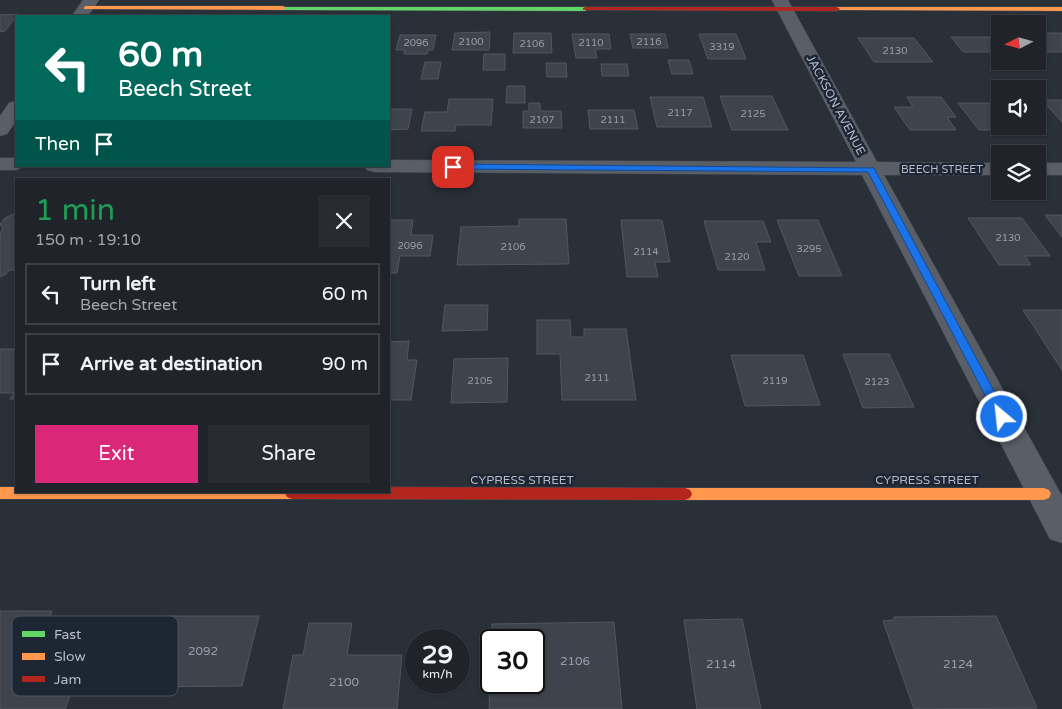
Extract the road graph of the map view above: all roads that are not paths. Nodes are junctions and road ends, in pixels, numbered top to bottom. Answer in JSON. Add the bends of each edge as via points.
{"nodes":[{"id":1,"x":782,"y":4,"type":"edge"},
{"id":2,"x":86,"y":8,"type":"edge"},
{"id":3,"x":1062,"y":9,"type":"edge"},
{"id":4,"x":15,"y":108,"type":"edge"},
{"id":5,"x":0,"y":130,"type":"edge"},
{"id":6,"x":0,"y":164,"type":"edge"},
{"id":7,"x":15,"y":164,"type":"edge"},
{"id":8,"x":390,"y":166,"type":"edge"},
{"id":9,"x":1046,"y":169,"type":"edge"},
{"id":10,"x":1062,"y":169,"type":"edge"},
{"id":11,"x":871,"y":170,"type":"junction"},
{"id":12,"x":991,"y":170,"type":"edge"},
{"id":13,"x":0,"y":493,"type":"edge"},
{"id":14,"x":1044,"y":494,"type":"junction"},
{"id":15,"x":1062,"y":528,"type":"edge"}],
"edges":[{"from":1,"to":2,"type":"street"},
{"from":1,"to":3,"type":"street"},
{"from":1,"to":11,"type":"street","name":"JACKSON AVENUE"},
{"from":4,"to":5,"type":"street"},
{"from":6,"to":7,"type":"street"},
{"from":8,"to":11,"type":"street","name":"BEECH STREET"},
{"from":9,"to":10,"type":"street"},
{"from":11,"to":12,"type":"street","name":"BEECH STREET"},
{"from":11,"to":14,"type":"street","name":"JACKSON AVENUE"},
{"from":13,"to":14,"type":"street","name":"CYPRESS STREET"},
{"from":14,"to":15,"type":"street","name":"JACKSON AVENUE"}]}
